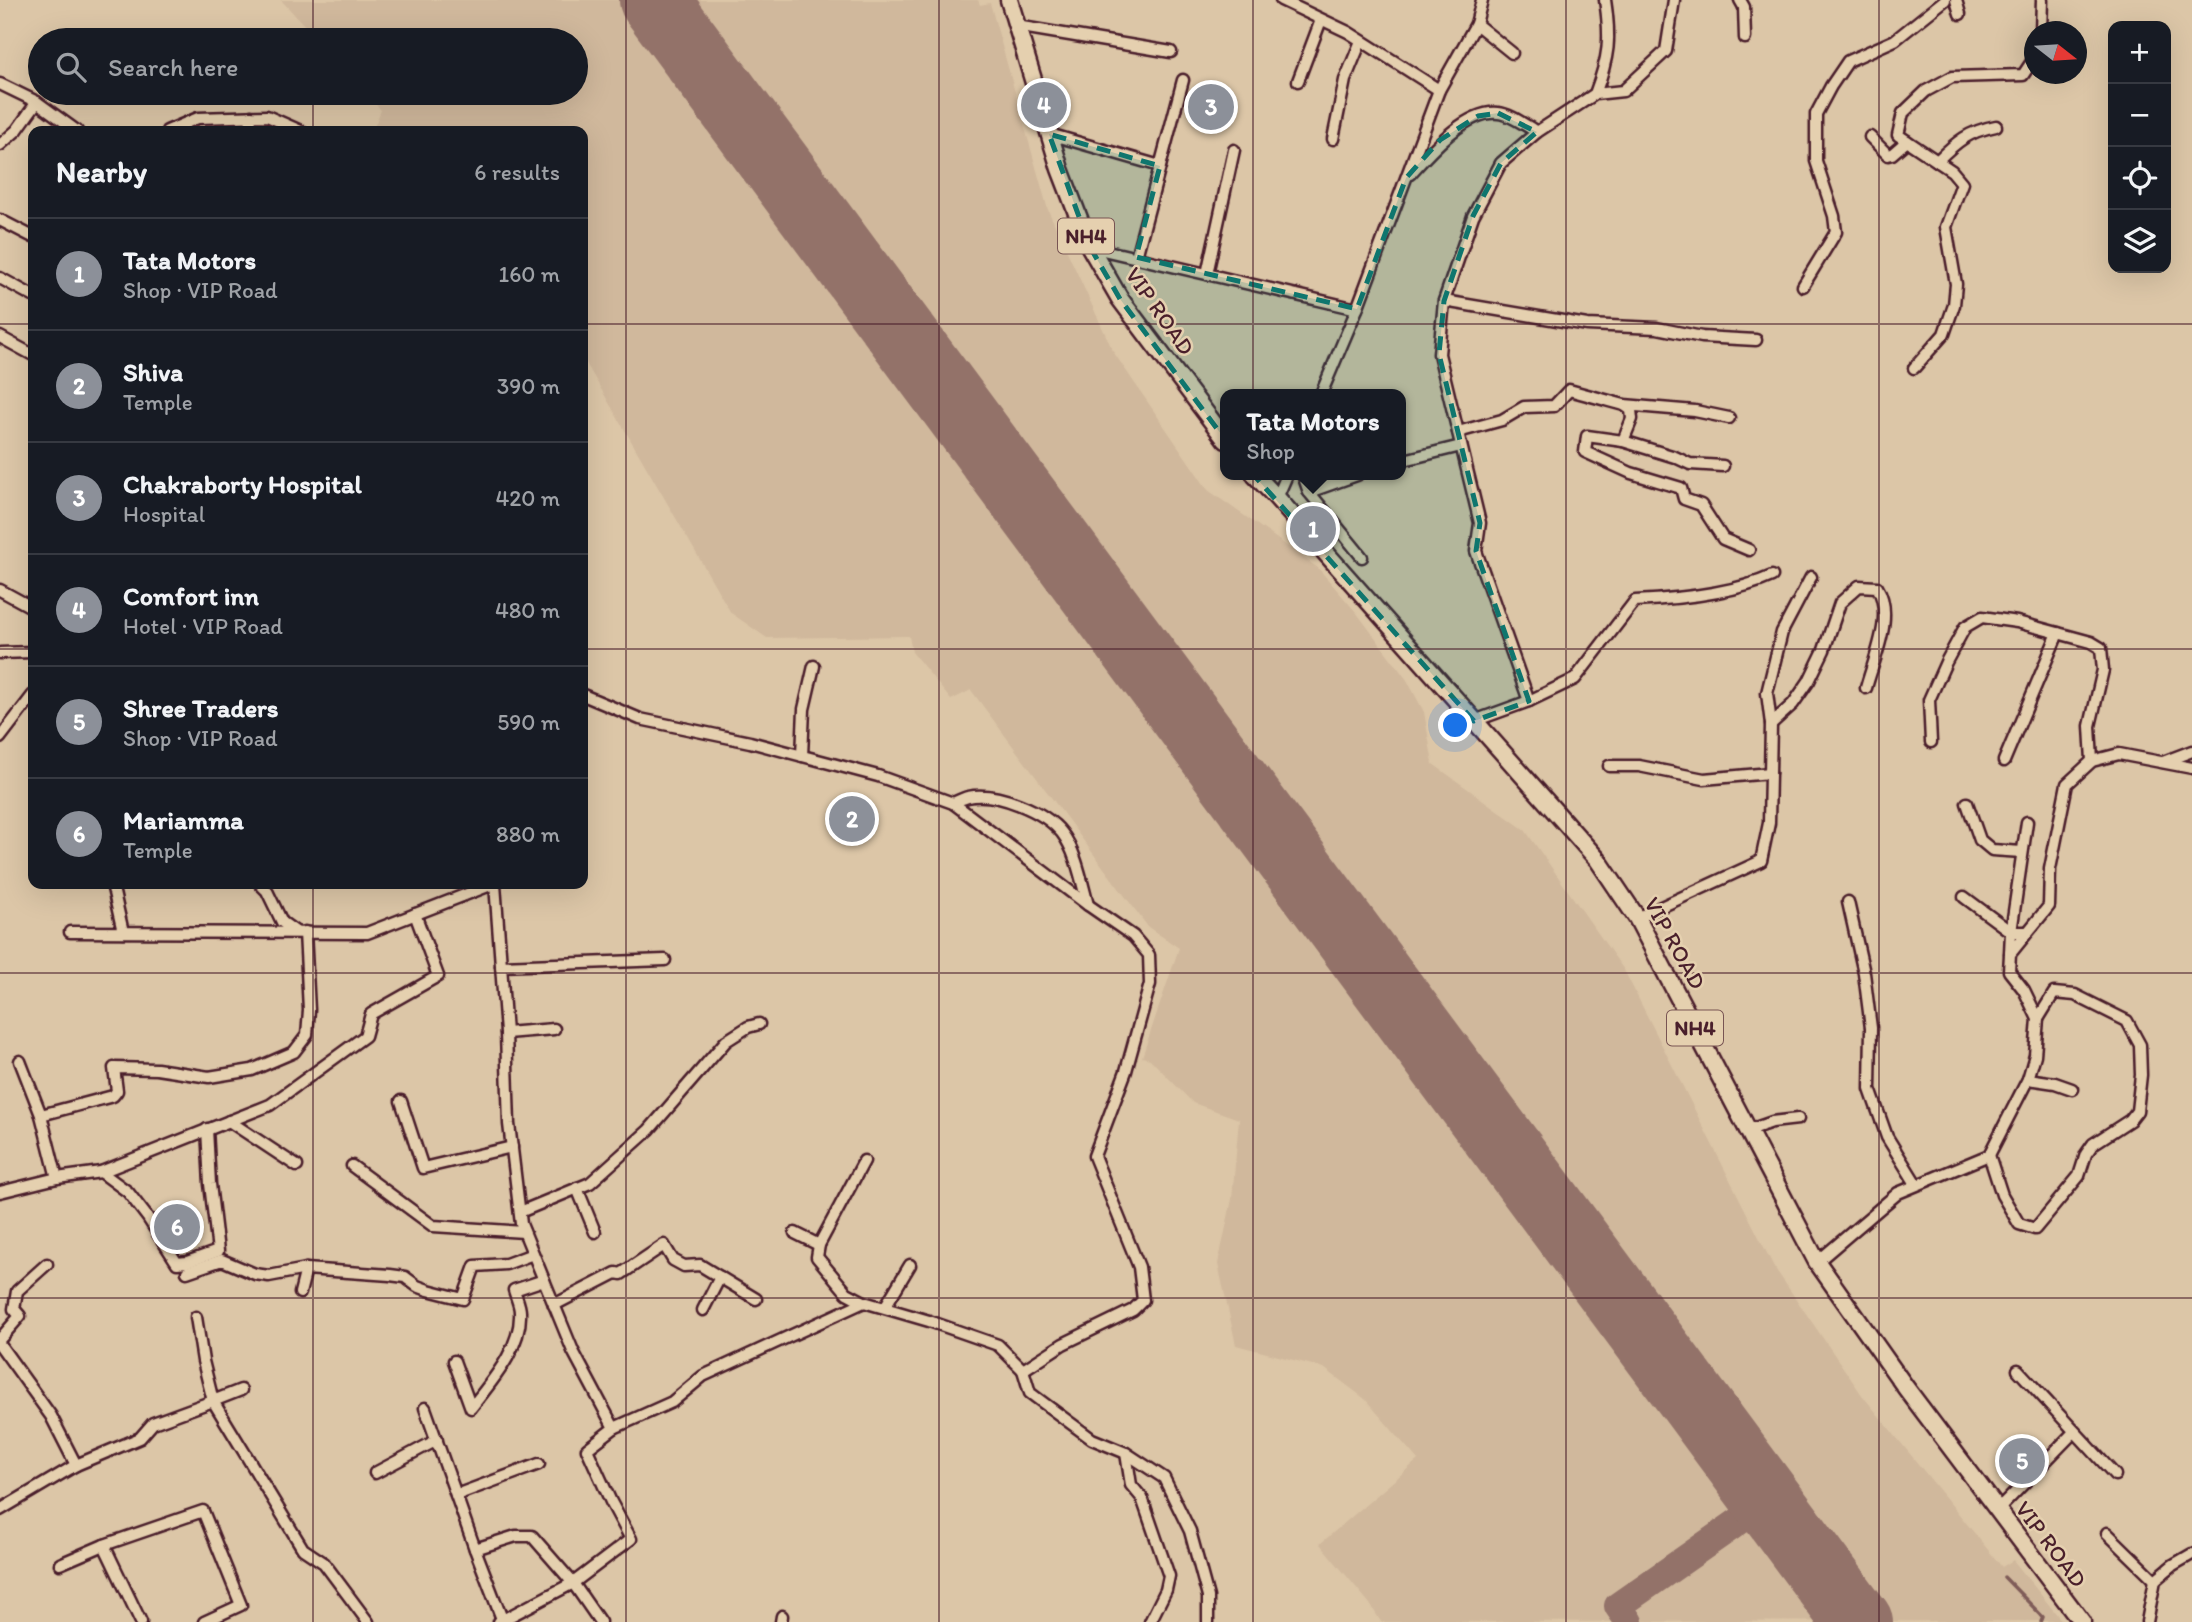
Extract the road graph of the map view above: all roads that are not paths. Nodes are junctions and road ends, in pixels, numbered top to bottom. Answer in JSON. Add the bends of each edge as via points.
{"nodes":[{"id":1,"x":1009,"y":0,"type":"edge"},
{"id":2,"x":1281,"y":0,"type":"edge"},
{"id":3,"x":1482,"y":0,"type":"edge"},
{"id":4,"x":1605,"y":0,"type":"edge"},
{"id":5,"x":1674,"y":0,"type":"edge"},
{"id":6,"x":1740,"y":0,"type":"edge"},
{"id":7,"x":1945,"y":0,"type":"edge"},
{"id":8,"x":1956,"y":0,"type":"edge"},
{"id":9,"x":2042,"y":0,"type":"edge"},
{"id":10,"x":1960,"y":14,"type":"dead end"},
{"id":11,"x":1321,"y":20,"type":"junction"},
{"id":12,"x":2041,"y":21,"type":"edge"},
{"id":13,"x":1476,"y":24,"type":"junction"},
{"id":14,"x":1016,"y":26,"type":"junction"},
{"id":15,"x":1745,"y":38,"type":"dead end"},
{"id":16,"x":1361,"y":41,"type":"junction"},
{"id":17,"x":1171,"y":52,"type":"dead end"},
{"id":18,"x":1512,"y":53,"type":"dead end"},
{"id":19,"x":2024,"y":74,"type":"edge"},
{"id":20,"x":1183,"y":80,"type":"dead end"},
{"id":21,"x":1298,"y":81,"type":"dead end"},
{"id":22,"x":0,"y":84,"type":"edge"},
{"id":23,"x":1439,"y":90,"type":"junction"},
{"id":24,"x":1595,"y":94,"type":"junction"},
{"id":25,"x":28,"y":98,"type":"edge"},
{"id":26,"x":35,"y":105,"type":"edge"},
{"id":27,"x":41,"y":105,"type":"edge"},
{"id":28,"x":251,"y":116,"type":"junction"},
{"id":29,"x":70,"y":126,"type":"edge"},
{"id":30,"x":179,"y":126,"type":"edge"},
{"id":31,"x":250,"y":126,"type":"edge"},
{"id":32,"x":290,"y":126,"type":"edge"},
{"id":33,"x":1996,"y":126,"type":"dead end"},
{"id":34,"x":1537,"y":132,"type":"junction"},
{"id":35,"x":1049,"y":134,"type":"junction"},
{"id":36,"x":1870,"y":136,"type":"dead end"},
{"id":37,"x":1333,"y":139,"type":"dead end"},
{"id":38,"x":1907,"y":141,"type":"junction"},
{"id":39,"x":0,"y":145,"type":"edge"},
{"id":40,"x":1234,"y":150,"type":"dead end"},
{"id":41,"x":1937,"y":161,"type":"junction"},
{"id":42,"x":1160,"y":166,"type":"junction"},
{"id":43,"x":1406,"y":178,"type":"junction"},
{"id":44,"x":0,"y":220,"type":"edge"},
{"id":45,"x":28,"y":234,"type":"edge"},
{"id":46,"x":1090,"y":247,"type":"junction"},
{"id":47,"x":1136,"y":257,"type":"junction"},
{"id":48,"x":1207,"y":274,"type":"junction"},
{"id":49,"x":0,"y":278,"type":"edge"},
{"id":50,"x":1803,"y":286,"type":"dead end"},
{"id":51,"x":28,"y":293,"type":"edge"},
{"id":52,"x":1444,"y":301,"type":"junction"},
{"id":53,"x":1357,"y":309,"type":"junction"},
{"id":54,"x":0,"y":337,"type":"edge"},
{"id":55,"x":1756,"y":340,"type":"dead end"},
{"id":56,"x":28,"y":352,"type":"edge"},
{"id":57,"x":1914,"y":368,"type":"dead end"},
{"id":58,"x":1323,"y":389,"type":"edge"},
{"id":59,"x":1624,"y":405,"type":"junction"},
{"id":60,"x":1729,"y":418,"type":"dead end"},
{"id":61,"x":1220,"y":432,"type":"edge"},
{"id":62,"x":1458,"y":432,"type":"junction"},
{"id":63,"x":1623,"y":441,"type":"junction"},
{"id":64,"x":1461,"y":446,"type":"junction"},
{"id":65,"x":1406,"y":460,"type":"edge"},
{"id":66,"x":1723,"y":466,"type":"dead end"},
{"id":67,"x":1260,"y":480,"type":"edge"},
{"id":68,"x":1285,"y":480,"type":"edge"},
{"id":69,"x":1305,"y":480,"type":"edge"},
{"id":70,"x":1343,"y":480,"type":"edge"},
{"id":71,"x":1309,"y":492,"type":"junction"},
{"id":72,"x":1278,"y":498,"type":"junction"},
{"id":73,"x":1749,"y":550,"type":"dead end"},
{"id":74,"x":1362,"y":556,"type":"dead end"},
{"id":75,"x":1772,"y":576,"type":"dead end"},
{"id":76,"x":1811,"y":577,"type":"dead end"},
{"id":77,"x":0,"y":590,"type":"edge"},
{"id":78,"x":28,"y":604,"type":"edge"},
{"id":79,"x":2058,"y":633,"type":"junction"},
{"id":80,"x":28,"y":652,"type":"edge"},
{"id":81,"x":0,"y":653,"type":"edge"},
{"id":82,"x":814,"y":666,"type":"dead end"},
{"id":83,"x":1866,"y":688,"type":"dead end"},
{"id":84,"x":588,"y":697,"type":"edge"},
{"id":85,"x":1529,"y":701,"type":"junction"},
{"id":86,"x":28,"y":703,"type":"edge"},
{"id":87,"x":1474,"y":721,"type":"junction"},
{"id":88,"x":1771,"y":724,"type":"junction"},
{"id":89,"x":0,"y":738,"type":"edge"},
{"id":90,"x":1930,"y":741,"type":"dead end"},
{"id":91,"x":2192,"y":751,"type":"edge"},
{"id":92,"x":802,"y":756,"type":"junction"},
{"id":93,"x":2004,"y":761,"type":"dead end"},
{"id":94,"x":2092,"y":761,"type":"junction"},
{"id":95,"x":2163,"y":762,"type":"junction"},
{"id":96,"x":1609,"y":766,"type":"dead end"},
{"id":97,"x":2192,"y":768,"type":"edge"},
{"id":98,"x":1770,"y":773,"type":"junction"},
{"id":99,"x":953,"y":803,"type":"junction"},
{"id":100,"x":1967,"y":803,"type":"dead end"},
{"id":101,"x":2026,"y":821,"type":"dead end"},
{"id":102,"x":2022,"y":852,"type":"junction"},
{"id":103,"x":113,"y":889,"type":"edge"},
{"id":104,"x":265,"y":889,"type":"edge"},
{"id":105,"x":481,"y":889,"type":"edge"},
{"id":106,"x":494,"y":889,"type":"edge"},
{"id":107,"x":1964,"y":897,"type":"dead end"},
{"id":108,"x":1848,"y":902,"type":"dead end"},
{"id":109,"x":1088,"y":905,"type":"junction"},
{"id":110,"x":415,"y":914,"type":"junction"},
{"id":111,"x":1637,"y":918,"type":"junction"},
{"id":112,"x":70,"y":932,"type":"dead end"},
{"id":113,"x":123,"y":932,"type":"junction"},
{"id":114,"x":301,"y":932,"type":"junction"},
{"id":115,"x":2011,"y":932,"type":"junction"},
{"id":116,"x":2027,"y":932,"type":"junction"},
{"id":117,"x":2010,"y":954,"type":"junction"},
{"id":118,"x":665,"y":960,"type":"dead end"},
{"id":119,"x":501,"y":966,"type":"junction"},
{"id":120,"x":2038,"y":1019,"type":"junction"},
{"id":121,"x":759,"y":1024,"type":"dead end"},
{"id":122,"x":554,"y":1029,"type":"dead end"},
{"id":123,"x":506,"y":1033,"type":"junction"},
{"id":124,"x":20,"y":1061,"type":"dead end"},
{"id":125,"x":2028,"y":1079,"type":"junction"},
{"id":126,"x":2072,"y":1089,"type":"dead end"},
{"id":127,"x":401,"y":1101,"type":"dead end"},
{"id":128,"x":41,"y":1115,"type":"junction"},
{"id":129,"x":1798,"y":1119,"type":"dead end"},
{"id":130,"x":229,"y":1121,"type":"junction"},
{"id":131,"x":207,"y":1129,"type":"junction"},
{"id":132,"x":1749,"y":1130,"type":"junction"},
{"id":133,"x":512,"y":1147,"type":"junction"},
{"id":134,"x":1989,"y":1155,"type":"junction"},
{"id":135,"x":864,"y":1161,"type":"dead end"},
{"id":136,"x":297,"y":1166,"type":"dead end"},
{"id":137,"x":352,"y":1166,"type":"dead end"},
{"id":138,"x":101,"y":1172,"type":"junction"},
{"id":139,"x":57,"y":1178,"type":"junction"},
{"id":140,"x":1916,"y":1184,"type":"junction"},
{"id":141,"x":577,"y":1188,"type":"junction"},
{"id":142,"x":0,"y":1192,"type":"edge"},
{"id":143,"x":520,"y":1212,"type":"junction"},
{"id":144,"x":524,"y":1232,"type":"junction"},
{"id":145,"x":595,"y":1232,"type":"dead end"},
{"id":146,"x":796,"y":1233,"type":"dead end"},
{"id":147,"x":819,"y":1245,"type":"junction"},
{"id":148,"x":533,"y":1254,"type":"junction"},
{"id":149,"x":1817,"y":1262,"type":"junction"},
{"id":150,"x":47,"y":1264,"type":"dead end"},
{"id":151,"x":910,"y":1265,"type":"dead end"},
{"id":152,"x":306,"y":1269,"type":"junction"},
{"id":153,"x":187,"y":1272,"type":"dead end"},
{"id":154,"x":720,"y":1277,"type":"junction"},
{"id":155,"x":544,"y":1280,"type":"junction"},
{"id":156,"x":300,"y":1293,"type":"dead end"},
{"id":157,"x":756,"y":1299,"type":"dead end"},
{"id":158,"x":864,"y":1302,"type":"junction"},
{"id":159,"x":554,"y":1305,"type":"junction"},
{"id":160,"x":885,"y":1307,"type":"junction"},
{"id":161,"x":703,"y":1310,"type":"dead end"},
{"id":162,"x":196,"y":1317,"type":"dead end"},
{"id":163,"x":0,"y":1339,"type":"edge"},
{"id":164,"x":0,"y":1345,"type":"edge"},
{"id":165,"x":454,"y":1361,"type":"dead end"},
{"id":166,"x":1023,"y":1370,"type":"junction"},
{"id":167,"x":2018,"y":1370,"type":"dead end"},
{"id":168,"x":241,"y":1390,"type":"dead end"},
{"id":169,"x":213,"y":1401,"type":"junction"},
{"id":170,"x":425,"y":1408,"type":"dead end"},
{"id":171,"x":614,"y":1428,"type":"junction"},
{"id":172,"x":2074,"y":1432,"type":"junction"},
{"id":173,"x":437,"y":1440,"type":"junction"},
{"id":174,"x":1126,"y":1453,"type":"junction"},
{"id":175,"x":539,"y":1464,"type":"dead end"},
{"id":176,"x":76,"y":1465,"type":"junction"},
{"id":177,"x":375,"y":1473,"type":"dead end"},
{"id":178,"x":2115,"y":1475,"type":"dead end"},
{"id":179,"x":456,"y":1494,"type":"junction"},
{"id":180,"x":0,"y":1510,"type":"edge"},
{"id":181,"x":1998,"y":1510,"type":"junction"},
{"id":182,"x":2107,"y":1533,"type":"dead end"},
{"id":183,"x":104,"y":1545,"type":"junction"},
{"id":184,"x":475,"y":1549,"type":"junction"},
{"id":185,"x":2192,"y":1554,"type":"edge"},
{"id":186,"x":60,"y":1564,"type":"dead end"},
{"id":187,"x":2155,"y":1580,"type":"junction"},
{"id":188,"x":573,"y":1583,"type":"junction"},
{"id":189,"x":501,"y":1621,"type":"edge"},
{"id":190,"x":141,"y":1622,"type":"edge"},
{"id":191,"x":204,"y":1622,"type":"edge"},
{"id":192,"x":369,"y":1622,"type":"edge"},
{"id":193,"x":600,"y":1622,"type":"edge"},
{"id":194,"x":1150,"y":1622,"type":"edge"},
{"id":195,"x":1208,"y":1622,"type":"edge"},
{"id":196,"x":2082,"y":1622,"type":"edge"},
{"id":197,"x":2147,"y":1622,"type":"edge"}],
"edges":[{"from":1,"to":14,"type":"highway","name":"VIP ROAD","number":"NH4"},
{"from":2,"to":11,"type":"street"},
{"from":3,"to":13,"type":"street"},
{"from":4,"to":24,"type":"street","via":[[1608,53]]},
{"from":5,"to":24,"type":"street","via":[[1665,51],[1623,91]]},
{"from":6,"to":15,"type":"street"},
{"from":7,"to":50,"type":"street","via":[[1895,40],[1848,61],[1816,114],[1816,160],[1836,232]]},
{"from":8,"to":10,"type":"street"},
{"from":9,"to":12,"type":"street"},
{"from":11,"to":16,"type":"street"},
{"from":11,"to":21,"type":"street"},
{"from":13,"to":18,"type":"street"},
{"from":13,"to":23,"type":"street"},
{"from":14,"to":17,"type":"street"},
{"from":14,"to":35,"type":"highway","name":"VIP ROAD","number":"NH4"},
{"from":16,"to":23,"type":"street"},
{"from":16,"to":37,"type":"street","via":[[1345,80]]},
{"from":19,"to":38,"type":"street","via":[[1952,77],[1926,91],[1903,113],[1898,135]]},
{"from":20,"to":42,"type":"street"},
{"from":22,"to":25,"type":"street"},
{"from":23,"to":43,"type":"street"},
{"from":24,"to":34,"type":"street"},
{"from":26,"to":39,"type":"street"},
{"from":27,"to":29,"type":"street"},
{"from":28,"to":30,"type":"street","via":[[198,118]]},
{"from":28,"to":31,"type":"street"},
{"from":28,"to":32,"type":"street","via":[[267,116]]},
{"from":33,"to":41,"type":"street","via":[[1975,130]]},
{"from":34,"to":43,"type":"street","via":[[1498,113],[1478,116],[1440,141]]},
{"from":34,"to":52,"type":"street","via":[[1501,163],[1473,216]]},
{"from":35,"to":42,"type":"street"},
{"from":35,"to":46,"type":"highway","name":"VIP ROAD","number":"NH4"},
{"from":36,"to":38,"type":"street","via":[[1888,155]]},
{"from":38,"to":41,"type":"street"},
{"from":40,"to":48,"type":"street"},
{"from":41,"to":57,"type":"street","via":[[1962,183],[1946,227],[1956,284],[1954,305],[1944,334]]},
{"from":42,"to":47,"type":"street"},
{"from":43,"to":53,"type":"street"},
{"from":44,"to":45,"type":"street"},
{"from":46,"to":47,"type":"street"},
{"from":46,"to":61,"type":"highway","name":"VIP ROAD","number":"NH4","via":[[1120,299]]},
{"from":47,"to":48,"type":"street"},
{"from":48,"to":53,"type":"street"},
{"from":49,"to":51,"type":"street"},
{"from":52,"to":55,"type":"street","via":[[1587,326],[1657,328],[1702,337]]},
{"from":52,"to":62,"type":"street","via":[[1439,354]]},
{"from":53,"to":58,"type":"street"},
{"from":54,"to":56,"type":"street"},
{"from":59,"to":60,"type":"street"},
{"from":59,"to":62,"type":"street","via":[[1569,390],[1554,406],[1524,407],[1502,421]]},
{"from":59,"to":63,"type":"street","via":[[1631,410],[1632,419]]},
{"from":62,"to":64,"type":"street"},
{"from":63,"to":66,"type":"street","via":[[1690,464]]},
{"from":63,"to":73,"type":"street","via":[[1587,436],[1585,452],[1681,488],[1684,499],[1700,505],[1723,539]]},
{"from":64,"to":65,"type":"street"},
{"from":64,"to":85,"type":"street","via":[[1480,523],[1476,551]]},
{"from":67,"to":72,"type":"highway","name":"VIP ROAD","number":"NH4"},
{"from":68,"to":72,"type":"street"},
{"from":69,"to":71,"type":"street"},
{"from":70,"to":71,"type":"street"},
{"from":71,"to":74,"type":"street"},
{"from":72,"to":87,"type":"highway","name":"VIP ROAD","number":"NH4"},
{"from":75,"to":85,"type":"street","via":[[1751,586],[1635,601],[1575,679]]},
{"from":76,"to":88,"type":"street","via":[[1782,632],[1767,693]]},
{"from":77,"to":78,"type":"street"},
{"from":79,"to":90,"type":"street","via":[[1982,617],[1965,627],[1929,700]]},
{"from":79,"to":93,"type":"street"},
{"from":79,"to":94,"type":"street","via":[[2101,648],[2103,670],[2090,726]]},
{"from":80,"to":81,"type":"street"},
{"from":82,"to":92,"type":"street","via":[[804,709]]},
{"from":83,"to":88,"type":"street","via":[[1882,629],[1884,599],[1877,587],[1858,586],[1840,603],[1809,681]]},
{"from":84,"to":92,"type":"street","via":[[640,719]]},
{"from":85,"to":87,"type":"street"},
{"from":86,"to":89,"type":"street"},
{"from":87,"to":111,"type":"highway","name":"VIP ROAD","number":"NH4","via":[[1598,860]]},
{"from":88,"to":98,"type":"street"},
{"from":91,"to":95,"type":"street"},
{"from":92,"to":99,"type":"street"},
{"from":94,"to":95,"type":"street","via":[[2119,754]]},
{"from":94,"to":116,"type":"street","via":[[2067,784],[2050,869],[2049,906]]},
{"from":95,"to":97,"type":"street"},
{"from":96,"to":98,"type":"street","via":[[1639,766],[1704,779]]},
{"from":98,"to":111,"type":"street","via":[[1769,823],[1761,862]]},
{"from":99,"to":109,"type":"street"},
{"from":99,"to":109,"type":"street","via":[[969,796],[1000,798],[1036,812],[1062,833],[1079,869]]},
{"from":100,"to":102,"type":"street","via":[[1980,840],[1992,850]]},
{"from":101,"to":102,"type":"street"},
{"from":102,"to":115,"type":"street"},
{"from":103,"to":113,"type":"street"},
{"from":104,"to":114,"type":"street","via":[[282,922]]},
{"from":105,"to":110,"type":"street"},
{"from":106,"to":119,"type":"street"},
{"from":107,"to":115,"type":"street"},
{"from":108,"to":140,"type":"street","via":[[1871,1028],[1870,1089],[1887,1137]]},
{"from":109,"to":166,"type":"street","via":[[1133,936],[1149,954],[1150,984],[1126,1071],[1094,1156],[1139,1267],[1143,1300],[1133,1310],[1063,1344]]},
{"from":110,"to":114,"type":"street","via":[[367,933]]},
{"from":110,"to":130,"type":"street","via":[[438,976],[371,1014],[365,1036],[305,1082],[270,1105]]},
{"from":111,"to":132,"type":"highway","name":"VIP ROAD","number":"NH4"},
{"from":112,"to":113,"type":"street"},
{"from":113,"to":114,"type":"street"},
{"from":114,"to":128,"type":"street","via":[[308,1023],[307,1035],[294,1052],[252,1070],[209,1077],[114,1068],[117,1091],[113,1096]]},
{"from":115,"to":116,"type":"street"},
{"from":115,"to":117,"type":"street"},
{"from":116,"to":117,"type":"street"},
{"from":117,"to":120,"type":"street","via":[[2010,971]]},
{"from":118,"to":119,"type":"street"},
{"from":119,"to":123,"type":"street"},
{"from":120,"to":125,"type":"street"},
{"from":120,"to":134,"type":"street","via":[[2054,993],[2075,995],[2127,1021],[2140,1045],[2137,1111],[2093,1144],[2079,1176],[2035,1229],[2019,1224],[2002,1195]]},
{"from":121,"to":141,"type":"street","via":[[726,1041],[649,1130],[590,1183]]},
{"from":122,"to":123,"type":"street"},
{"from":123,"to":133,"type":"street"},
{"from":124,"to":128,"type":"street"},
{"from":125,"to":126,"type":"street"},
{"from":125,"to":134,"type":"street"},
{"from":127,"to":133,"type":"street","via":[[423,1168]]},
{"from":128,"to":139,"type":"street"},
{"from":129,"to":132,"type":"street"},
{"from":130,"to":131,"type":"street"},
{"from":130,"to":136,"type":"street"},
{"from":131,"to":138,"type":"street"},
{"from":131,"to":138,"type":"street","via":[[218,1251],[177,1263],[128,1192]]},
{"from":132,"to":149,"type":"highway","name":"VIP ROAD","number":"NH4"},
{"from":133,"to":143,"type":"street"},
{"from":134,"to":140,"type":"street"},
{"from":135,"to":147,"type":"street"},
{"from":137,"to":144,"type":"street","via":[[433,1226]]},
{"from":138,"to":139,"type":"street"},
{"from":139,"to":142,"type":"street"},
{"from":140,"to":149,"type":"street"},
{"from":141,"to":143,"type":"street"},
{"from":141,"to":145,"type":"street"},
{"from":143,"to":144,"type":"street"},
{"from":144,"to":148,"type":"street"},
{"from":146,"to":147,"type":"street"},
{"from":147,"to":158,"type":"street","via":[[817,1257],[847,1293]]},
{"from":148,"to":152,"type":"street","via":[[506,1264],[475,1266],[463,1299],[417,1286],[405,1277]]},
{"from":148,"to":155,"type":"street"},
{"from":149,"to":181,"type":"highway","name":"VIP ROAD","number":"NH4"},
{"from":150,"to":163,"type":"street","via":[[17,1291],[13,1309],[20,1316]]},
{"from":151,"to":160,"type":"street"},
{"from":152,"to":153,"type":"street","via":[[269,1276],[222,1260]]},
{"from":152,"to":156,"type":"street"},
{"from":154,"to":157,"type":"street"},
{"from":154,"to":159,"type":"street","via":[[700,1265],[684,1266],[673,1260],[664,1245],[621,1274]]},
{"from":154,"to":161,"type":"street"},
{"from":155,"to":159,"type":"street"},
{"from":155,"to":165,"type":"street","via":[[514,1290],[520,1312],[515,1341],[471,1408]]},
{"from":158,"to":160,"type":"street"},
{"from":158,"to":171,"type":"street","via":[[703,1376],[671,1402]]},
{"from":159,"to":171,"type":"street"},
{"from":160,"to":166,"type":"street","via":[[998,1345]]},
{"from":162,"to":169,"type":"street"},
{"from":164,"to":176,"type":"street","via":[[51,1416]]},
{"from":166,"to":174,"type":"street","via":[[1030,1393],[1092,1439]]},
{"from":167,"to":172,"type":"street"},
{"from":168,"to":169,"type":"street"},
{"from":169,"to":176,"type":"street","via":[[153,1423],[140,1438]]},
{"from":169,"to":192,"type":"street","via":[[303,1549],[324,1563]]},
{"from":170,"to":173,"type":"street"},
{"from":171,"to":188,"type":"street","via":[[587,1449],[631,1539]]},
{"from":172,"to":178,"type":"street"},
{"from":172,"to":181,"type":"street"},
{"from":173,"to":177,"type":"street"},
{"from":173,"to":179,"type":"street"},
{"from":174,"to":194,"type":"street","via":[[1131,1485],[1142,1499],[1168,1576]]},
{"from":174,"to":195,"type":"street","via":[[1164,1478],[1190,1531],[1208,1597]]},
{"from":175,"to":179,"type":"street"},
{"from":176,"to":180,"type":"street"},
{"from":179,"to":184,"type":"street"},
{"from":181,"to":196,"type":"highway","name":"VIP ROAD","number":"NH4"},
{"from":182,"to":187,"type":"street"},
{"from":183,"to":186,"type":"street"},
{"from":183,"to":190,"type":"street"},
{"from":183,"to":191,"type":"street","via":[[203,1511],[241,1605]]},
{"from":184,"to":188,"type":"street","via":[[532,1535]]},
{"from":184,"to":189,"type":"street"},
{"from":185,"to":187,"type":"street"},
{"from":187,"to":197,"type":"street"},
{"from":188,"to":189,"type":"street"},
{"from":188,"to":193,"type":"street"}]}
